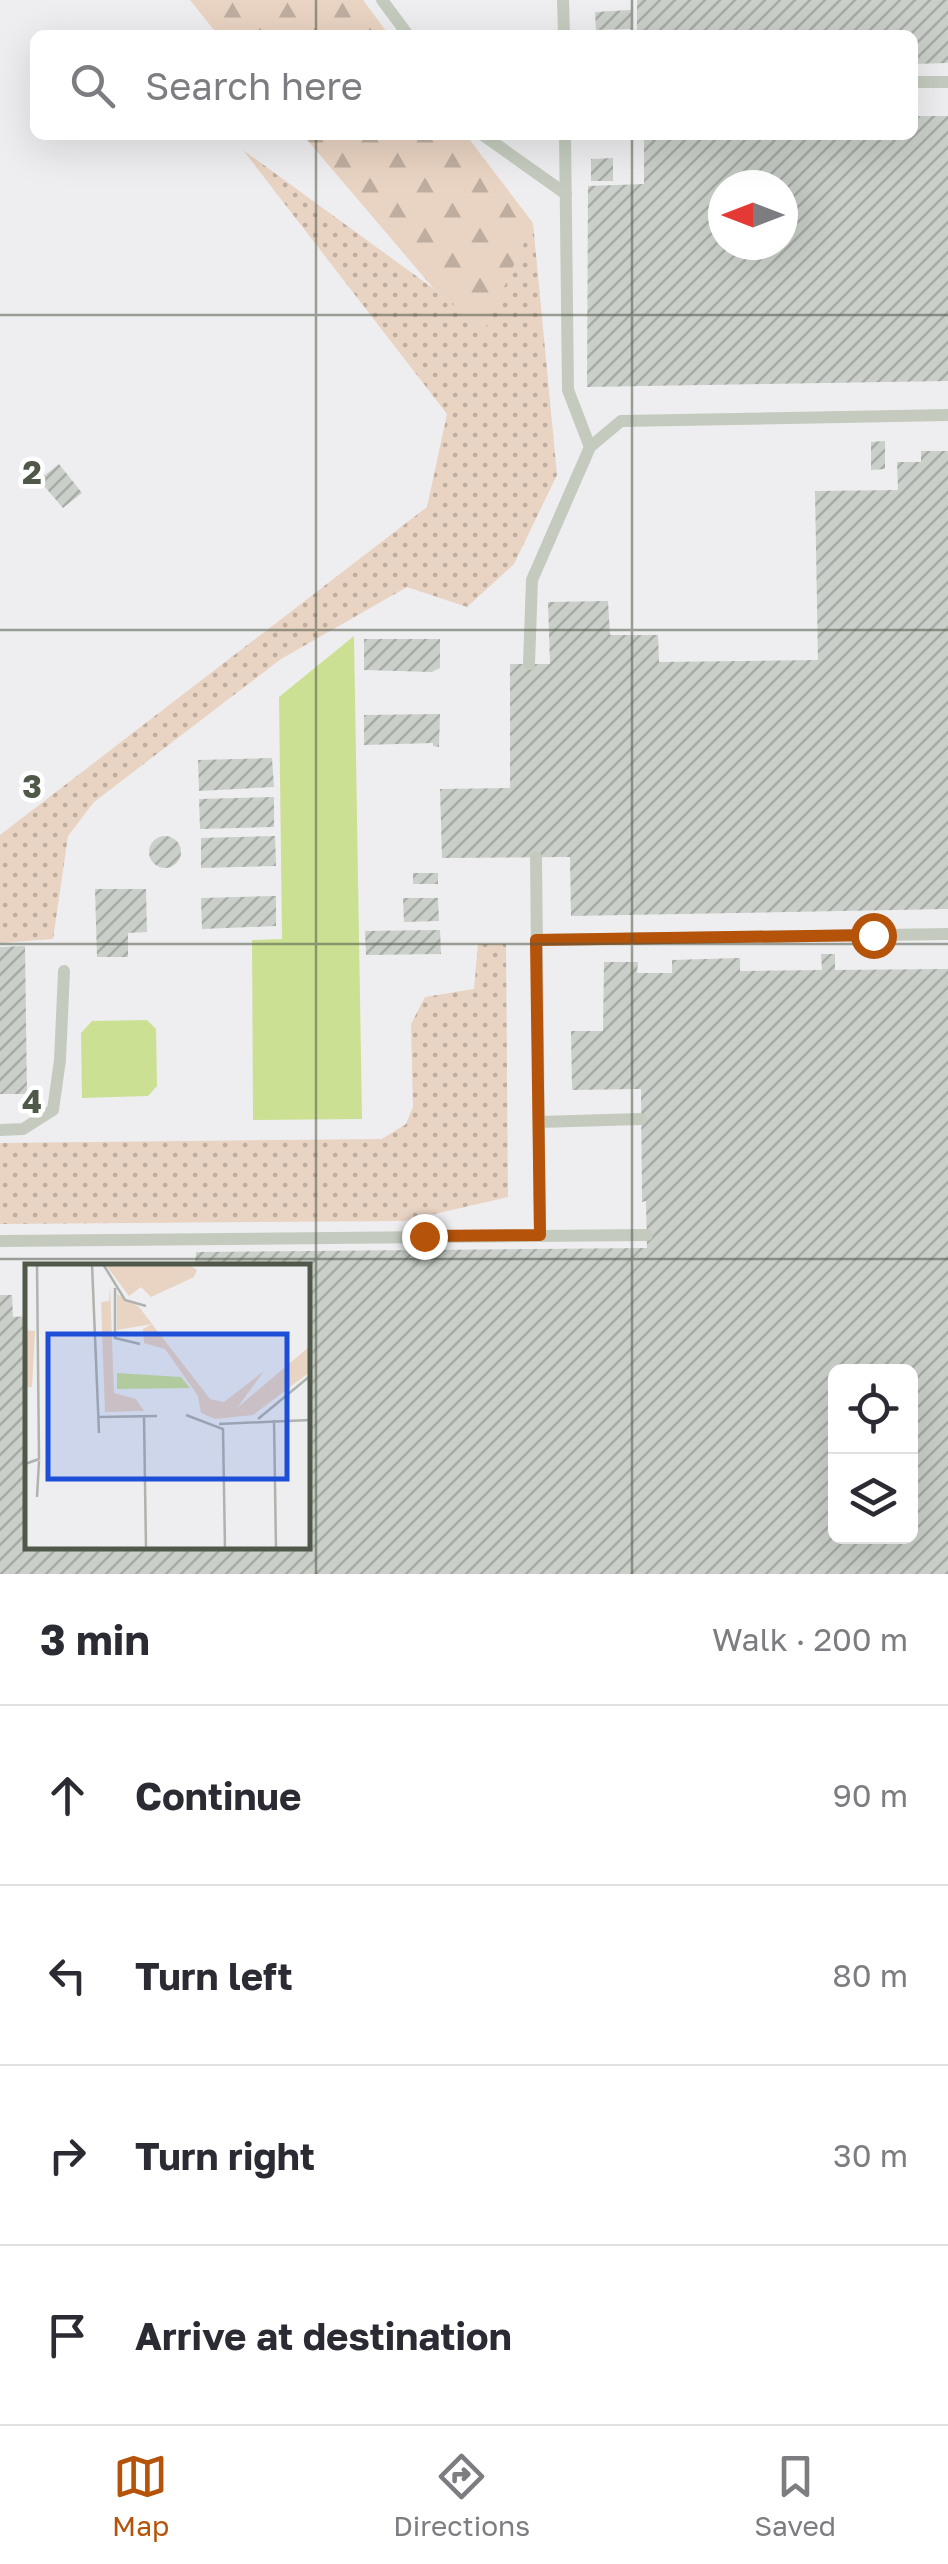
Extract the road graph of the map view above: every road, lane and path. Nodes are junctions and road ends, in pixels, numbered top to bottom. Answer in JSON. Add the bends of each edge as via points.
{"nodes":[{"id":1,"x":382,"y":0,"type":"edge"},
{"id":2,"x":563,"y":0,"type":"edge"},
{"id":3,"x":404,"y":30,"type":"edge"},
{"id":4,"x":564,"y":30,"type":"edge"},
{"id":5,"x":918,"y":82,"type":"edge"},
{"id":6,"x":948,"y":82,"type":"edge"},
{"id":7,"x":490,"y":140,"type":"edge"},
{"id":8,"x":565,"y":140,"type":"edge"},
{"id":9,"x":566,"y":194,"type":"junction"},
{"id":10,"x":948,"y":415,"type":"edge"},
{"id":11,"x":590,"y":447,"type":"junction"},
{"id":12,"x":529,"y":664,"type":"dead end"},
{"id":13,"x":536,"y":857,"type":"dead end"},
{"id":14,"x":948,"y":934,"type":"edge"},
{"id":15,"x":536,"y":940,"type":"junction"},
{"id":16,"x":64,"y":971,"type":"dead end"},
{"id":17,"x":641,"y":1119,"type":"dead end"},
{"id":18,"x":539,"y":1122,"type":"junction"},
{"id":19,"x":0,"y":1130,"type":"edge"},
{"id":20,"x":647,"y":1234,"type":"dead end"},
{"id":21,"x":540,"y":1235,"type":"junction"},
{"id":22,"x":0,"y":1241,"type":"edge"}],
"edges":[{"from":1,"to":3,"type":"lane"},
{"from":2,"to":4,"type":"lane"},
{"from":5,"to":6,"type":"lane"},
{"from":7,"to":9,"type":"lane"},
{"from":8,"to":9,"type":"lane"},
{"from":9,"to":11,"type":"lane","via":[[568,390]]},
{"from":10,"to":11,"type":"lane","via":[[620,421]]},
{"from":11,"to":12,"type":"lane","via":[[532,580]]},
{"from":13,"to":15,"type":"lane"},
{"from":14,"to":15,"type":"lane"},
{"from":15,"to":18,"type":"lane"},
{"from":16,"to":19,"type":"lane","via":[[53,1110],[23,1129]]},
{"from":17,"to":18,"type":"lane"},
{"from":18,"to":21,"type":"lane"},
{"from":20,"to":21,"type":"lane"},
{"from":21,"to":22,"type":"lane"}]}
